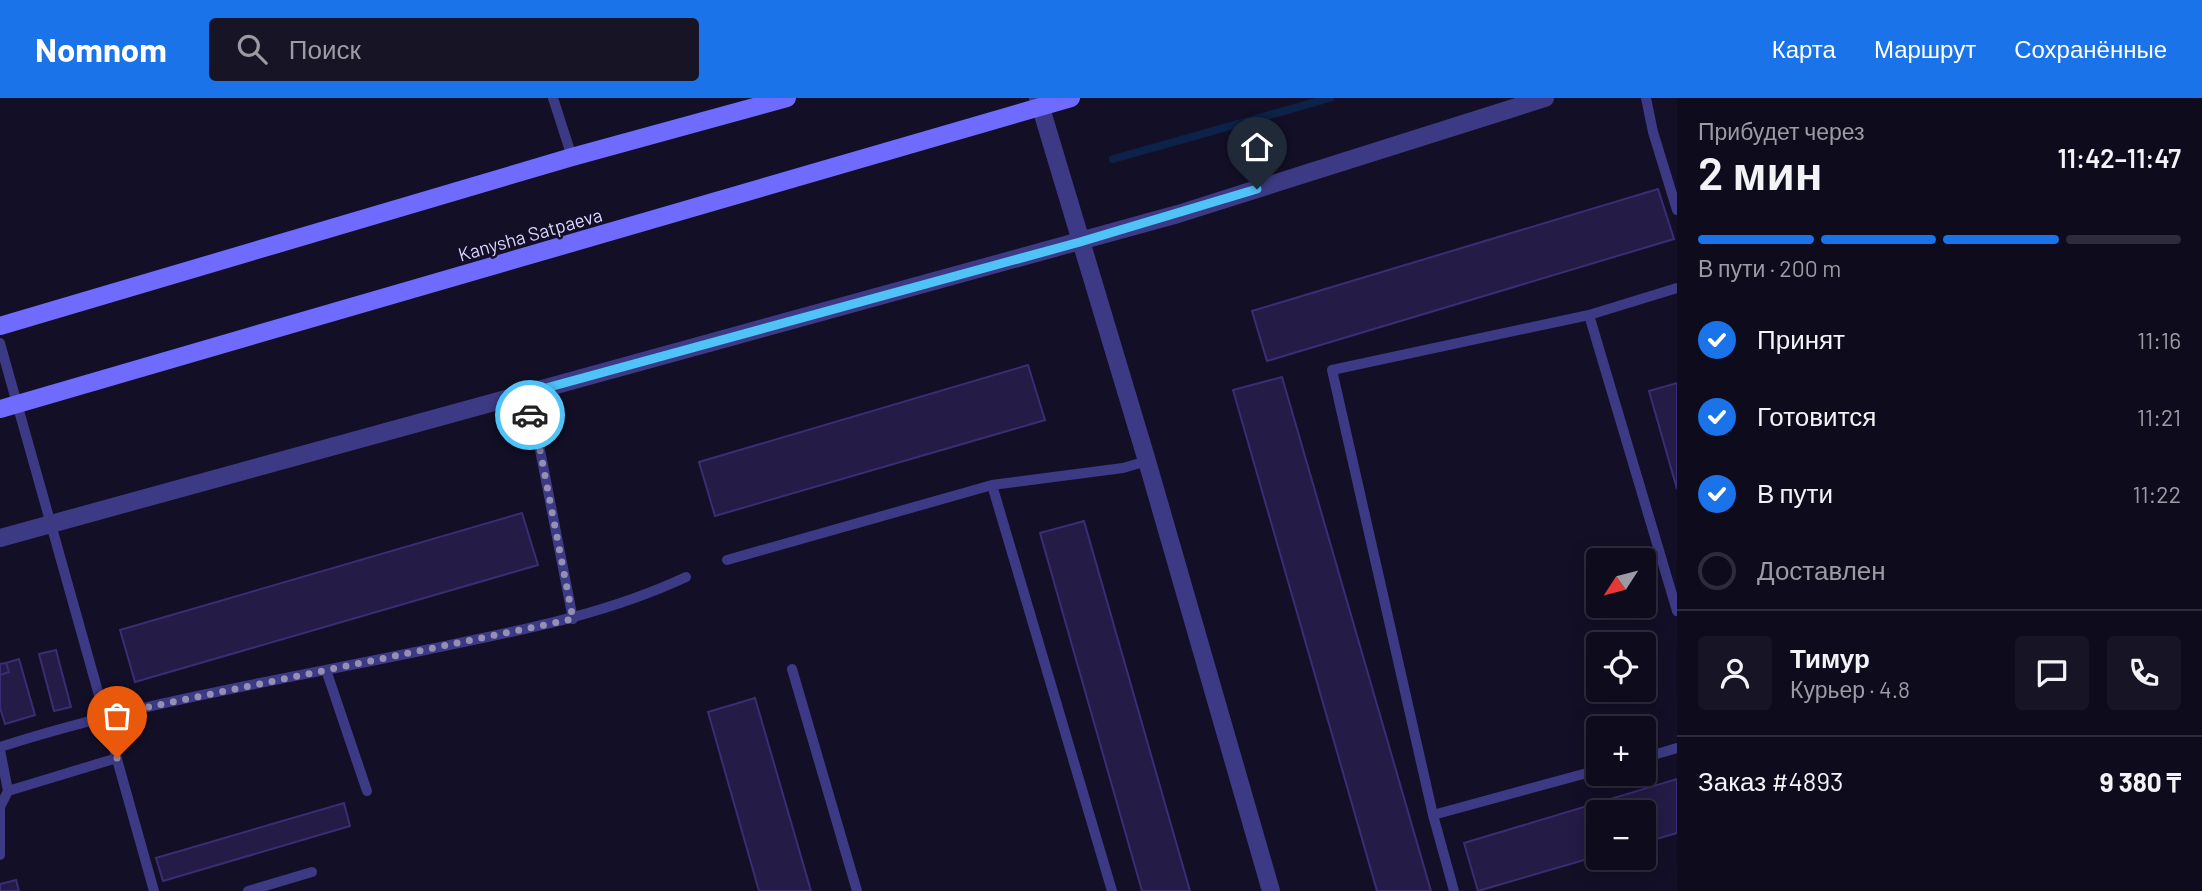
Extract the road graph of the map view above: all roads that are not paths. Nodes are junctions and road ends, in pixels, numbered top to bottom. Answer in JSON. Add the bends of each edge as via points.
{"nodes":[{"id":1,"x":553,"y":98,"type":"edge"},
{"id":2,"x":787,"y":98,"type":"edge"},
{"id":3,"x":1071,"y":98,"type":"edge"},
{"id":4,"x":1545,"y":98,"type":"edge"},
{"id":5,"x":1646,"y":98,"type":"edge"},
{"id":6,"x":1039,"y":103,"type":"edge"},
{"id":7,"x":572,"y":157,"type":"junction"},
{"id":8,"x":1677,"y":210,"type":"edge"},
{"id":9,"x":1080,"y":242,"type":"junction"},
{"id":10,"x":1677,"y":288,"type":"edge"},
{"id":11,"x":1589,"y":315,"type":"junction"},
{"id":12,"x":0,"y":326,"type":"edge"},
{"id":13,"x":0,"y":343,"type":"edge"},
{"id":14,"x":524,"y":394,"type":"junction"},
{"id":15,"x":8,"y":407,"type":"edge"},
{"id":16,"x":1147,"y":461,"type":"junction"},
{"id":17,"x":992,"y":485,"type":"junction"},
{"id":18,"x":50,"y":523,"type":"junction"},
{"id":19,"x":0,"y":538,"type":"edge"},
{"id":20,"x":727,"y":560,"type":"dead end"},
{"id":21,"x":686,"y":577,"type":"dead end"},
{"id":22,"x":1677,"y":611,"type":"edge"},
{"id":23,"x":573,"y":619,"type":"junction"},
{"id":24,"x":792,"y":668,"type":"dead end"},
{"id":25,"x":326,"y":670,"type":"junction"},
{"id":26,"x":105,"y":716,"type":"junction"},
{"id":27,"x":1677,"y":748,"type":"edge"},
{"id":28,"x":0,"y":749,"type":"edge"},
{"id":29,"x":1656,"y":754,"type":"edge"},
{"id":30,"x":117,"y":758,"type":"junction"},
{"id":31,"x":1586,"y":773,"type":"edge"},
{"id":32,"x":8,"y":791,"type":"junction"},
{"id":33,"x":367,"y":791,"type":"dead end"},
{"id":34,"x":1433,"y":815,"type":"junction"},
{"id":35,"x":0,"y":855,"type":"edge"},
{"id":36,"x":312,"y":872,"type":"dead end"},
{"id":37,"x":154,"y":891,"type":"edge"},
{"id":38,"x":248,"y":891,"type":"edge"},
{"id":39,"x":857,"y":891,"type":"edge"},
{"id":40,"x":1112,"y":891,"type":"edge"},
{"id":41,"x":1271,"y":891,"type":"edge"},
{"id":42,"x":1454,"y":891,"type":"edge"}],
"edges":[{"from":1,"to":7,"type":"lane"},
{"from":2,"to":7,"type":"main road"},
{"from":3,"to":6,"type":"main road","name":"Kanysha Satpaeva"},
{"from":4,"to":9,"type":"street"},
{"from":5,"to":8,"type":"lane"},
{"from":6,"to":9,"type":"street"},
{"from":6,"to":15,"type":"main road","name":"Kanysha Satpaeva"},
{"from":7,"to":12,"type":"main road"},
{"from":9,"to":14,"type":"street"},
{"from":9,"to":16,"type":"street"},
{"from":10,"to":11,"type":"lane"},
{"from":11,"to":22,"type":"lane"},
{"from":11,"to":34,"type":"lane","via":[[1332,370]]},
{"from":13,"to":15,"type":"lane"},
{"from":14,"to":18,"type":"street"},
{"from":14,"to":23,"type":"lane","via":[[540,450]]},
{"from":15,"to":18,"type":"lane"},
{"from":16,"to":17,"type":"lane"},
{"from":16,"to":41,"type":"street"},
{"from":17,"to":20,"type":"lane"},
{"from":17,"to":40,"type":"lane"},
{"from":18,"to":19,"type":"street"},
{"from":18,"to":26,"type":"lane"},
{"from":21,"to":23,"type":"lane"},
{"from":23,"to":25,"type":"lane"},
{"from":24,"to":39,"type":"lane"},
{"from":25,"to":26,"type":"lane"},
{"from":25,"to":33,"type":"lane"},
{"from":26,"to":28,"type":"lane"},
{"from":26,"to":30,"type":"lane"},
{"from":27,"to":29,"type":"lane"},
{"from":28,"to":32,"type":"lane"},
{"from":30,"to":32,"type":"lane"},
{"from":30,"to":37,"type":"lane"},
{"from":31,"to":34,"type":"lane"},
{"from":32,"to":35,"type":"lane","via":[[0,807]]},
{"from":34,"to":42,"type":"lane"},
{"from":36,"to":38,"type":"lane"}]}
